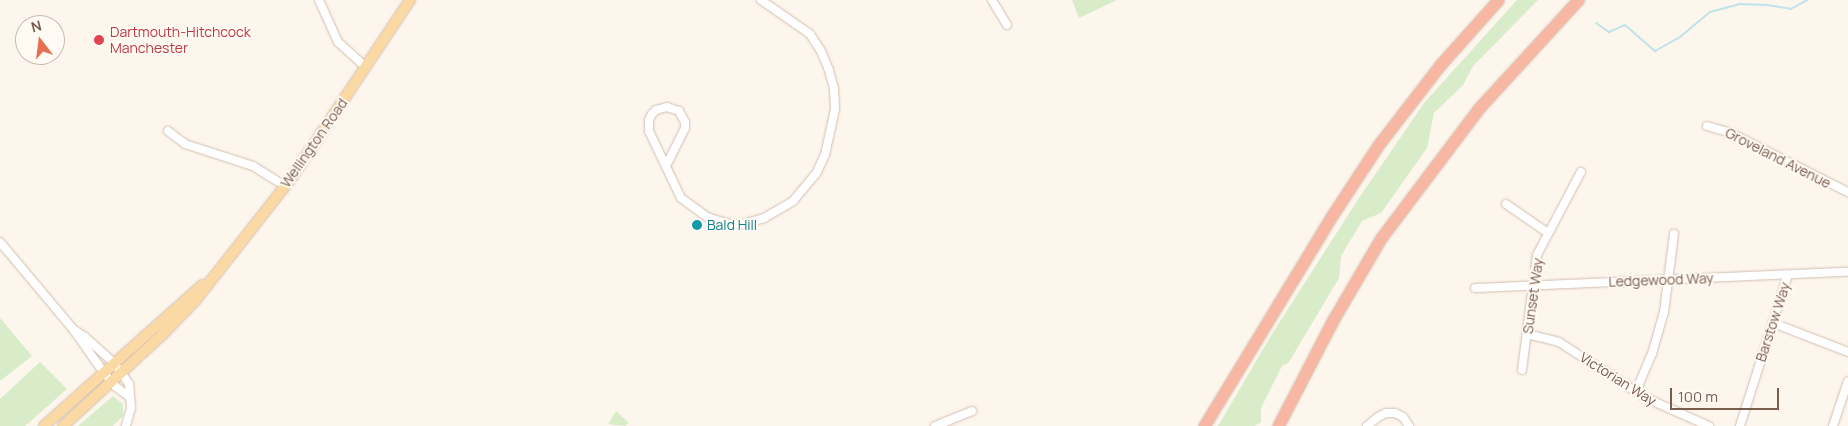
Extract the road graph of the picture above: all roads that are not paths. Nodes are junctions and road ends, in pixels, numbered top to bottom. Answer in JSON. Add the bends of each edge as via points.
{"nodes":[{"id":1,"x":319,"y":0,"type":"edge"},
{"id":2,"x":410,"y":0,"type":"edge"},
{"id":3,"x":761,"y":0,"type":"edge"},
{"id":4,"x":992,"y":0,"type":"edge"},
{"id":5,"x":1498,"y":0,"type":"edge"},
{"id":6,"x":1578,"y":0,"type":"edge"},
{"id":7,"x":1007,"y":25,"type":"dead end"},
{"id":8,"x":366,"y":66,"type":"junction"},
{"id":9,"x":1707,"y":126,"type":"dead end"},
{"id":10,"x":168,"y":131,"type":"dead end"},
{"id":11,"x":666,"y":166,"type":"junction"},
{"id":12,"x":1581,"y":172,"type":"dead end"},
{"id":13,"x":285,"y":186,"type":"junction"},
{"id":14,"x":1848,"y":192,"type":"edge"},
{"id":15,"x":1506,"y":204,"type":"dead end"},
{"id":16,"x":1548,"y":232,"type":"junction"},
{"id":17,"x":1674,"y":234,"type":"dead end"},
{"id":18,"x":0,"y":242,"type":"edge"},
{"id":19,"x":1848,"y":272,"type":"edge"},
{"id":20,"x":1788,"y":275,"type":"junction"},
{"id":21,"x":209,"y":280,"type":"junction"},
{"id":22,"x":1667,"y":280,"type":"junction"},
{"id":23,"x":1532,"y":286,"type":"junction"},
{"id":24,"x":1475,"y":288,"type":"dead end"},
{"id":25,"x":1773,"y":322,"type":"junction"},
{"id":26,"x":73,"y":329,"type":"junction"},
{"id":27,"x":1527,"y":334,"type":"junction"},
{"id":28,"x":1848,"y":352,"type":"edge"},
{"id":29,"x":114,"y":363,"type":"junction"},
{"id":30,"x":1522,"y":370,"type":"dead end"},
{"id":31,"x":104,"y":372,"type":"junction"},
{"id":32,"x":122,"y":372,"type":"junction"},
{"id":33,"x":1848,"y":381,"type":"edge"},
{"id":34,"x":112,"y":382,"type":"junction"},
{"id":35,"x":1639,"y":393,"type":"junction"},
{"id":36,"x":130,"y":397,"type":"junction"},
{"id":37,"x":972,"y":411,"type":"dead end"},
{"id":38,"x":44,"y":426,"type":"edge"},
{"id":39,"x":63,"y":426,"type":"edge"},
{"id":40,"x":126,"y":426,"type":"edge"},
{"id":41,"x":935,"y":426,"type":"edge"},
{"id":42,"x":1204,"y":426,"type":"edge"},
{"id":43,"x":1278,"y":426,"type":"edge"},
{"id":44,"x":1367,"y":426,"type":"edge"},
{"id":45,"x":1409,"y":426,"type":"edge"},
{"id":46,"x":1709,"y":426,"type":"edge"},
{"id":47,"x":1740,"y":426,"type":"edge"},
{"id":48,"x":1833,"y":426,"type":"edge"}],
"edges":[{"from":1,"to":8,"type":"street","via":[[338,42]]},
{"from":2,"to":8,"type":"main road","name":"Wellington Road"},
{"from":3,"to":11,"type":"street","via":[[810,34],[829,70],[835,109],[825,155],[816,174],[802,193],[774,214],[753,222],[730,224],[707,217],[689,206],[676,190]]},
{"from":4,"to":7,"type":"street"},
{"from":5,"to":42,"type":"highway","via":[[1440,65],[1379,144]]},
{"from":6,"to":43,"type":"highway","via":[[1479,108],[1381,238],[1333,320]]},
{"from":8,"to":13,"type":"main road","name":"Wellington Road"},
{"from":9,"to":14,"type":"street","name":"Groveland Avenue","via":[[1731,133]]},
{"from":10,"to":13,"type":"street","via":[[185,144],[253,166]]},
{"from":11,"to":11,"type":"street","via":[[685,128],[679,111],[667,107],[656,110],[648,126]]},
{"from":12,"to":16,"type":"street","name":"Sunset Way"},
{"from":13,"to":21,"type":"main road","name":"Wellington Road"},
{"from":15,"to":16,"type":"street"},
{"from":16,"to":23,"type":"street","name":"Sunset Way","via":[[1537,255]]},
{"from":17,"to":22,"type":"street"},
{"from":18,"to":26,"type":"street"},
{"from":19,"to":20,"type":"street","name":"Ledgewood Way"},
{"from":20,"to":22,"type":"street","name":"Ledgewood Way"},
{"from":20,"to":25,"type":"street","name":"Barstow Way"},
{"from":21,"to":29,"type":"main road","name":"Wellington Road"},
{"from":21,"to":32,"type":"main road","name":"Wellington Road","via":[[186,311]]},
{"from":22,"to":23,"type":"street","name":"Ledgewood Way"},
{"from":22,"to":35,"type":"street","via":[[1664,312],[1639,384]]},
{"from":23,"to":24,"type":"street","name":"Ledgewood Way"},
{"from":23,"to":27,"type":"street","name":"Sunset Way"},
{"from":25,"to":28,"type":"street"},
{"from":25,"to":47,"type":"street","name":"Barstow Way"},
{"from":26,"to":29,"type":"street"},
{"from":26,"to":31,"type":"street"},
{"from":27,"to":30,"type":"street","name":"Sunset Way"},
{"from":27,"to":35,"type":"street","name":"Victorian Way","via":[[1559,342]]},
{"from":29,"to":31,"type":"main road","name":"Wellington Road"},
{"from":29,"to":32,"type":"street"},
{"from":31,"to":34,"type":"street"},
{"from":31,"to":38,"type":"main road","name":"Wellington Road"},
{"from":32,"to":34,"type":"main road","name":"Wellington Road"},
{"from":32,"to":36,"type":"street","via":[[129,384]]},
{"from":33,"to":48,"type":"street"},
{"from":34,"to":36,"type":"street"},
{"from":34,"to":39,"type":"main road","name":"Wellington Road"},
{"from":35,"to":46,"type":"street","name":"Victorian Way","via":[[1668,410]]},
{"from":36,"to":40,"type":"street","via":[[130,417]]},
{"from":37,"to":41,"type":"street"},
{"from":44,"to":45,"type":"street","via":[[1386,413],[1403,416]]}]}
